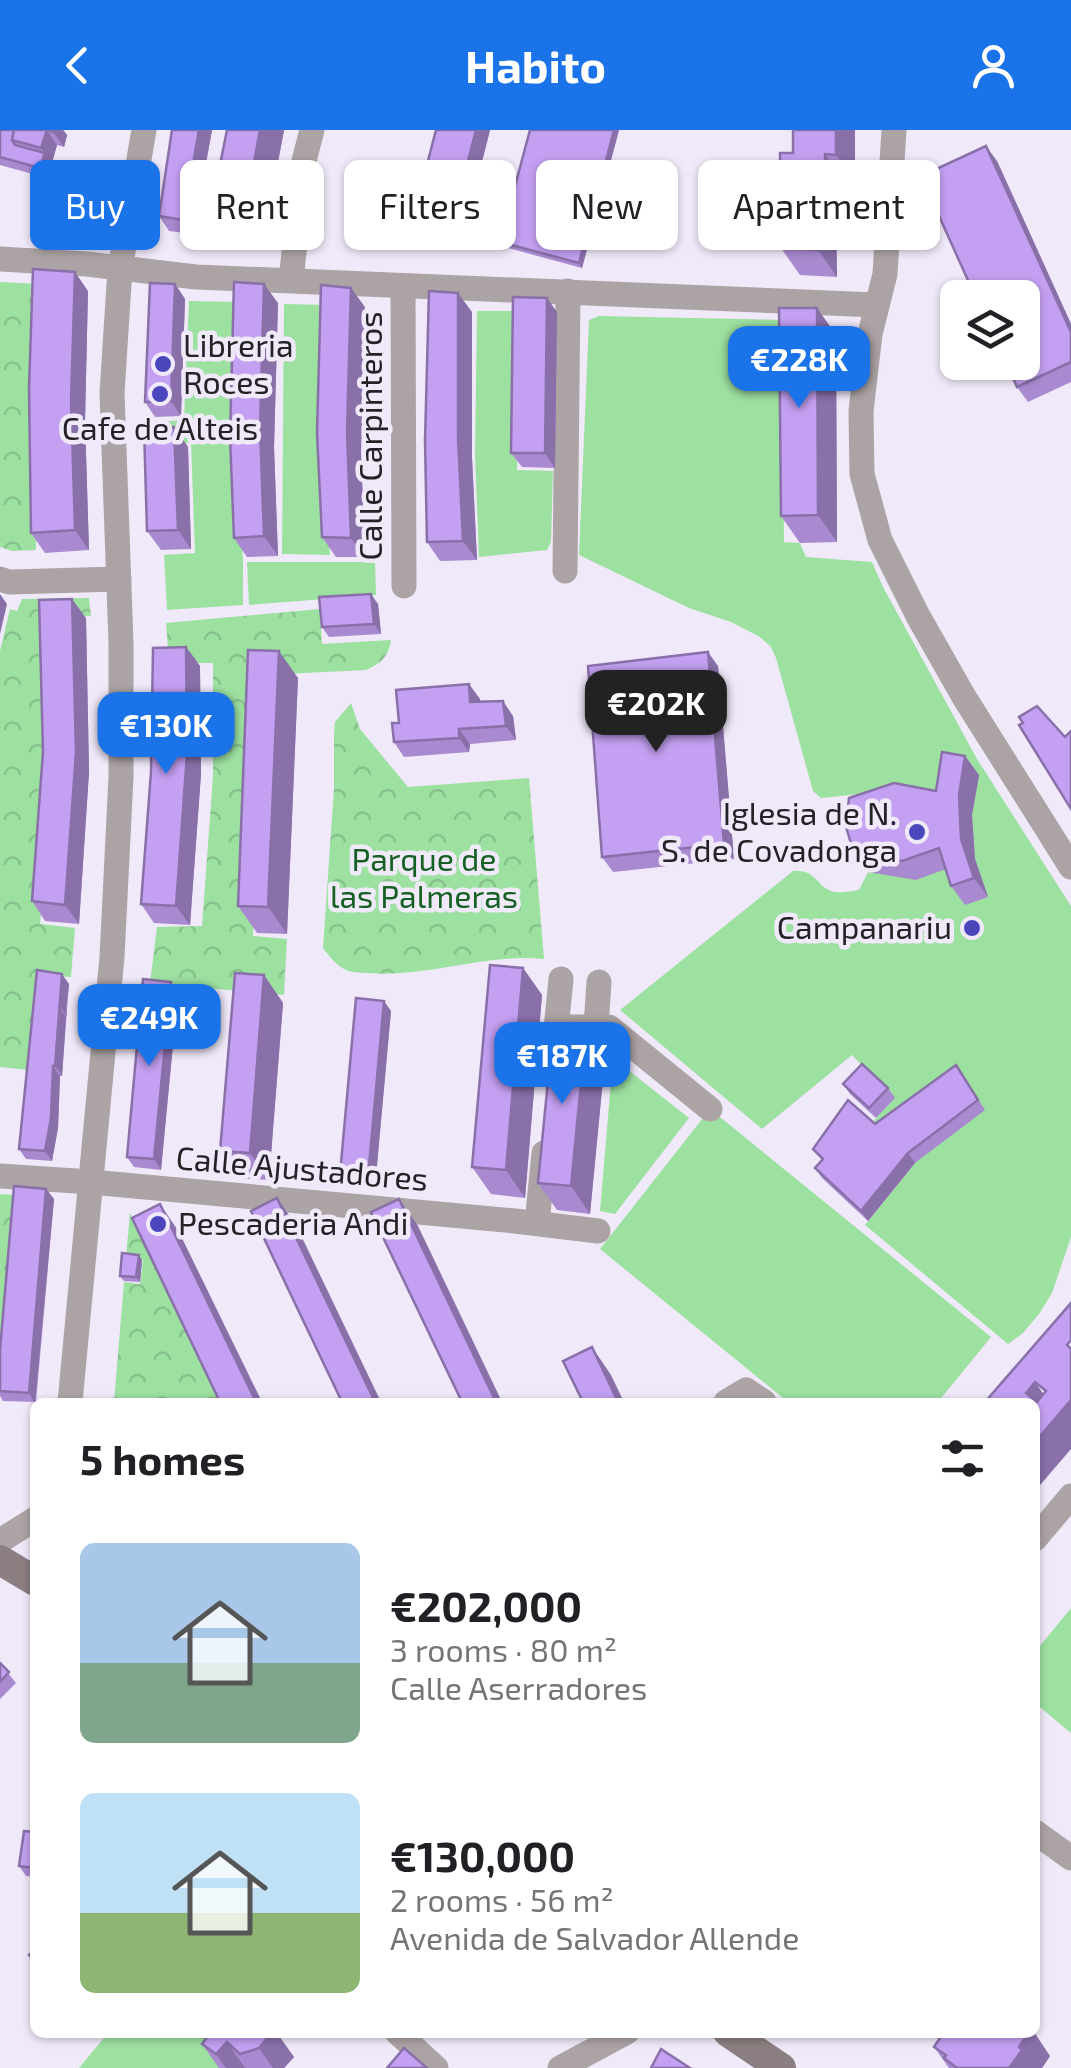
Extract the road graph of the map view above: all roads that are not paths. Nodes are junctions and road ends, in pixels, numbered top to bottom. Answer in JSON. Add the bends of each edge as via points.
{"nodes":[{"id":1,"x":144,"y":130,"type":"edge"},
{"id":2,"x":312,"y":130,"type":"edge"},
{"id":3,"x":894,"y":130,"type":"edge"},
{"id":4,"x":0,"y":259,"type":"edge"},
{"id":5,"x":120,"y":269,"type":"junction"},
{"id":6,"x":291,"y":280,"type":"junction"},
{"id":7,"x":403,"y":286,"type":"junction"},
{"id":8,"x":568,"y":291,"type":"junction"},
{"id":9,"x":876,"y":305,"type":"junction"},
{"id":10,"x":565,"y":571,"type":"dead end"},
{"id":11,"x":0,"y":579,"type":"edge"},
{"id":12,"x":119,"y":579,"type":"junction"},
{"id":13,"x":404,"y":586,"type":"dead end"},
{"id":14,"x":1071,"y":867,"type":"edge"},
{"id":15,"x":561,"y":979,"type":"dead end"},
{"id":16,"x":599,"y":982,"type":"dead end"},
{"id":17,"x":556,"y":1027,"type":"junction"},
{"id":18,"x":596,"y":1027,"type":"junction"},
{"id":19,"x":550,"y":1086,"type":"edge"},
{"id":20,"x":710,"y":1109,"type":"dead end"},
{"id":21,"x":546,"y":1125,"type":"edge"},
{"id":22,"x":0,"y":1176,"type":"edge"},
{"id":23,"x":91,"y":1182,"type":"junction"},
{"id":24,"x":536,"y":1223,"type":"junction"},
{"id":25,"x":598,"y":1231,"type":"dead end"},
{"id":26,"x":70,"y":1398,"type":"edge"},
{"id":27,"x":1071,"y":1496,"type":"edge"},
{"id":28,"x":30,"y":1522,"type":"edge"},
{"id":29,"x":1040,"y":1533,"type":"edge"},
{"id":30,"x":0,"y":1541,"type":"edge"},
{"id":31,"x":0,"y":1560,"type":"edge"},
{"id":32,"x":30,"y":1578,"type":"edge"},
{"id":33,"x":1040,"y":1836,"type":"edge"},
{"id":34,"x":1071,"y":1858,"type":"edge"},
{"id":35,"x":404,"y":2038,"type":"edge"},
{"id":36,"x":616,"y":2038,"type":"edge"},
{"id":37,"x":737,"y":2038,"type":"edge"},
{"id":38,"x":436,"y":2068,"type":"edge"},
{"id":39,"x":560,"y":2068,"type":"edge"},
{"id":40,"x":781,"y":2068,"type":"edge"}],
"edges":[{"from":1,"to":5,"type":"street"},
{"from":2,"to":6,"type":"street"},
{"from":3,"to":9,"type":"street","via":[[885,274]]},
{"from":4,"to":5,"type":"street"},
{"from":5,"to":6,"type":"street"},
{"from":5,"to":12,"type":"street","via":[[112,393]]},
{"from":6,"to":7,"type":"street"},
{"from":7,"to":8,"type":"street"},
{"from":7,"to":13,"type":"street","name":"Calle Carpinteros"},
{"from":8,"to":9,"type":"street"},
{"from":8,"to":10,"type":"street"},
{"from":9,"to":14,"type":"street","via":[[862,474],[880,540],[964,697]]},
{"from":11,"to":12,"type":"street"},
{"from":12,"to":23,"type":"street","via":[[121,776]]},
{"from":15,"to":17,"type":"street"},
{"from":16,"to":18,"type":"street"},
{"from":17,"to":18,"type":"street"},
{"from":17,"to":19,"type":"street"},
{"from":18,"to":20,"type":"street","via":[[609,1027]]},
{"from":21,"to":24,"type":"street"},
{"from":22,"to":23,"type":"street","name":"Calle Ajustadores"},
{"from":23,"to":24,"type":"street","name":"Calle Ajustadores"},
{"from":23,"to":26,"type":"street"},
{"from":24,"to":25,"type":"street","name":"Calle Ajustadores"},
{"from":27,"to":29,"type":"street"},
{"from":28,"to":30,"type":"street"},
{"from":31,"to":32,"type":"street"},
{"from":33,"to":34,"type":"street"},
{"from":35,"to":38,"type":"street"},
{"from":36,"to":39,"type":"street"},
{"from":37,"to":40,"type":"street"}]}
